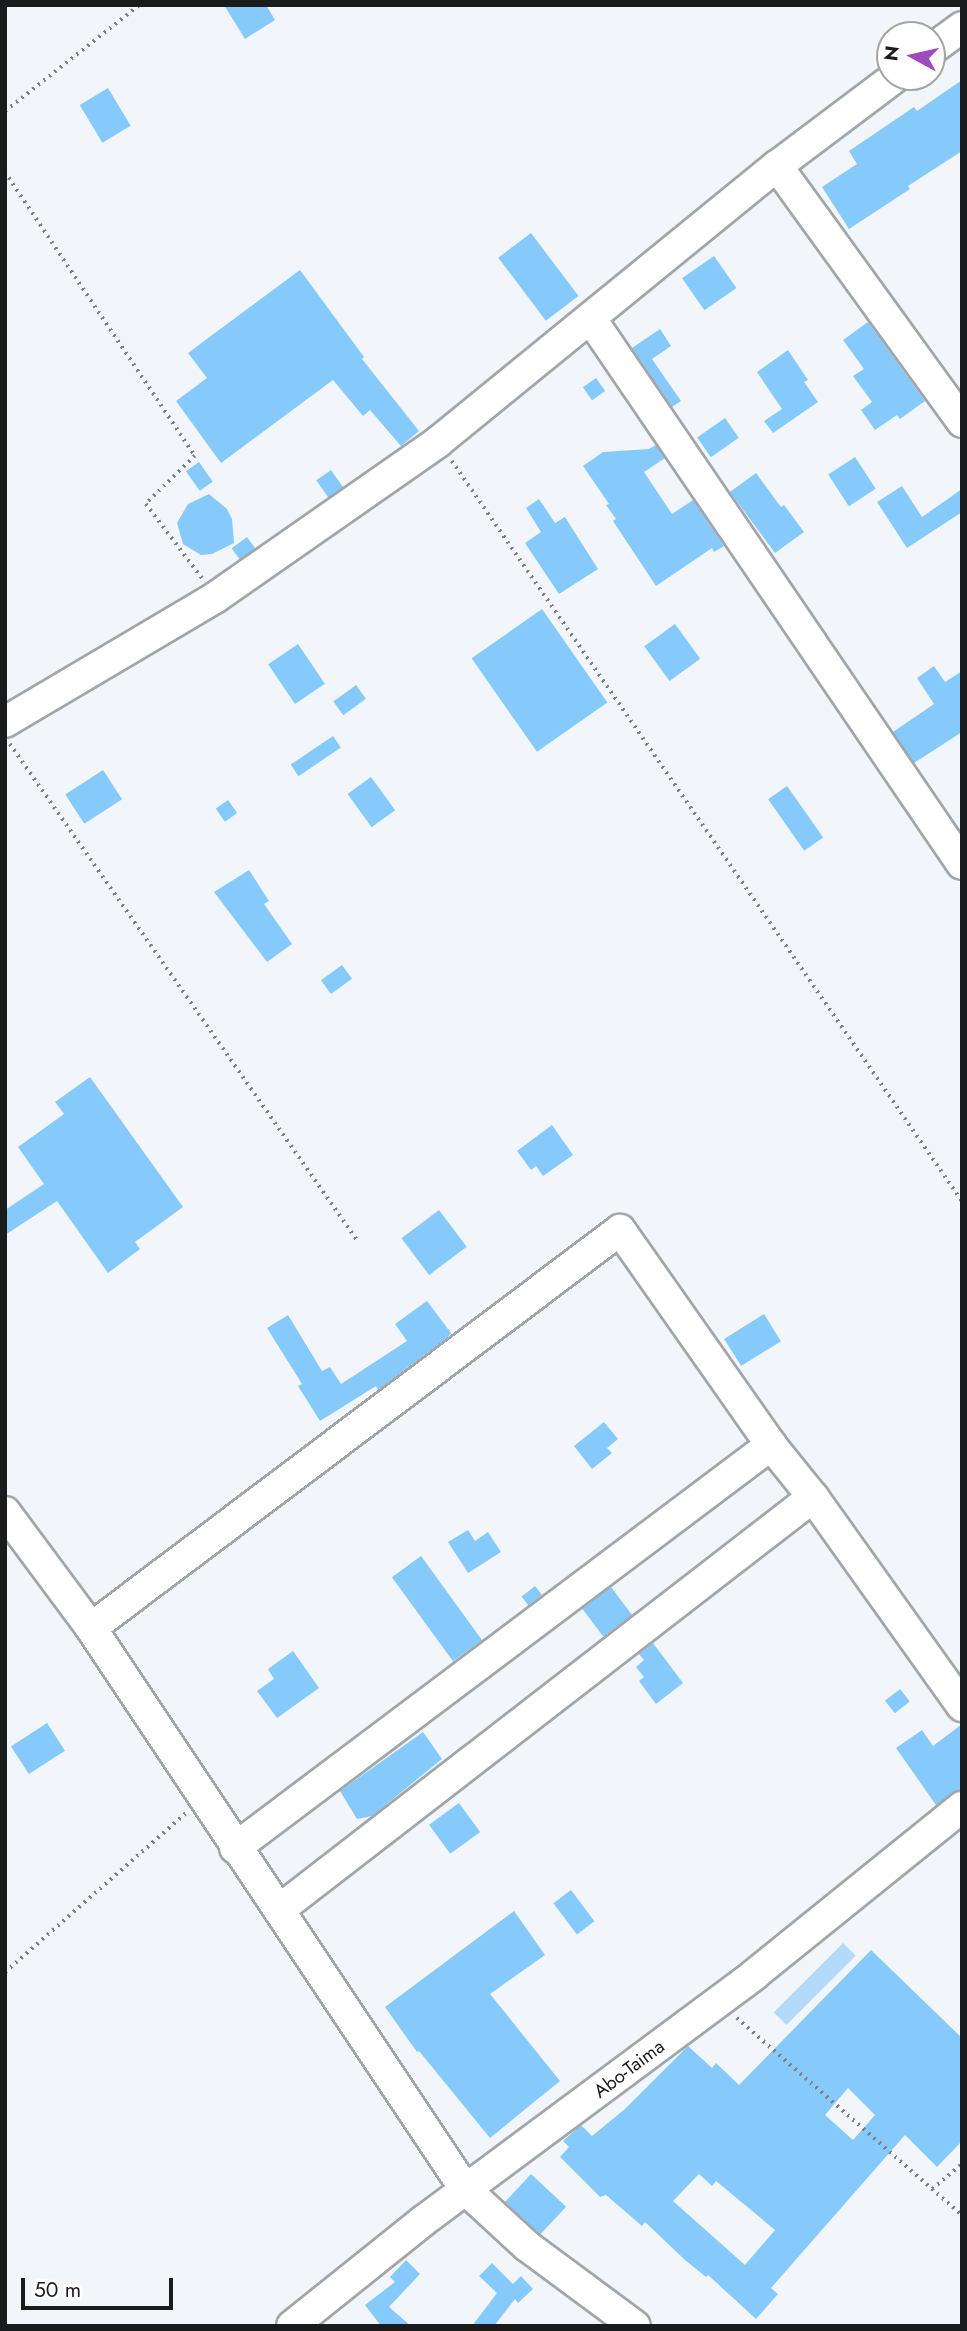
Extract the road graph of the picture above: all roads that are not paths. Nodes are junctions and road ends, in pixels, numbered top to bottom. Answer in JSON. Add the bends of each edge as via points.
{"nodes":[{"id":1,"x":962,"y":27,"type":"edge"},
{"id":2,"x":946,"y":39,"type":"edge"},
{"id":3,"x":876,"y":91,"type":"edge"},
{"id":4,"x":777,"y":166,"type":"junction"},
{"id":5,"x":591,"y":319,"type":"junction"},
{"id":6,"x":962,"y":422,"type":"edge"},
{"id":7,"x":5,"y":722,"type":"edge"},
{"id":8,"x":962,"y":864,"type":"edge"},
{"id":9,"x":771,"y":1445,"type":"junction"},
{"id":10,"x":813,"y":1497,"type":"junction"},
{"id":11,"x":5,"y":1512,"type":"edge"},
{"id":12,"x":91,"y":1628,"type":"junction"},
{"id":13,"x":962,"y":1706,"type":"edge"},
{"id":14,"x":962,"y":1807,"type":"edge"},
{"id":15,"x":235,"y":1848,"type":"junction"},
{"id":16,"x":279,"y":1910,"type":"junction"},
{"id":17,"x":464,"y":2189,"type":"junction"},
{"id":18,"x":292,"y":2326,"type":"edge"},
{"id":19,"x":635,"y":2326,"type":"edge"}],
"edges":[{"from":1,"to":2,"type":"street"},
{"from":3,"to":4,"type":"street"},
{"from":4,"to":5,"type":"street"},
{"from":4,"to":6,"type":"street"},
{"from":5,"to":7,"type":"street","via":[[439,442],[216,597]]},
{"from":5,"to":8,"type":"street"},
{"from":9,"to":10,"type":"street"},
{"from":9,"to":12,"type":"street","via":[[620,1230]]},
{"from":9,"to":15,"type":"street"},
{"from":10,"to":13,"type":"street"},
{"from":10,"to":16,"type":"street"},
{"from":11,"to":12,"type":"street"},
{"from":12,"to":15,"type":"street"},
{"from":14,"to":17,"type":"street","name":"Abo-Taima","via":[[719,2001]]},
{"from":15,"to":16,"type":"street"},
{"from":16,"to":17,"type":"street"},
{"from":17,"to":18,"type":"street","name":"Abo-Taima"},
{"from":17,"to":19,"type":"street","via":[[527,2246]]}]}
